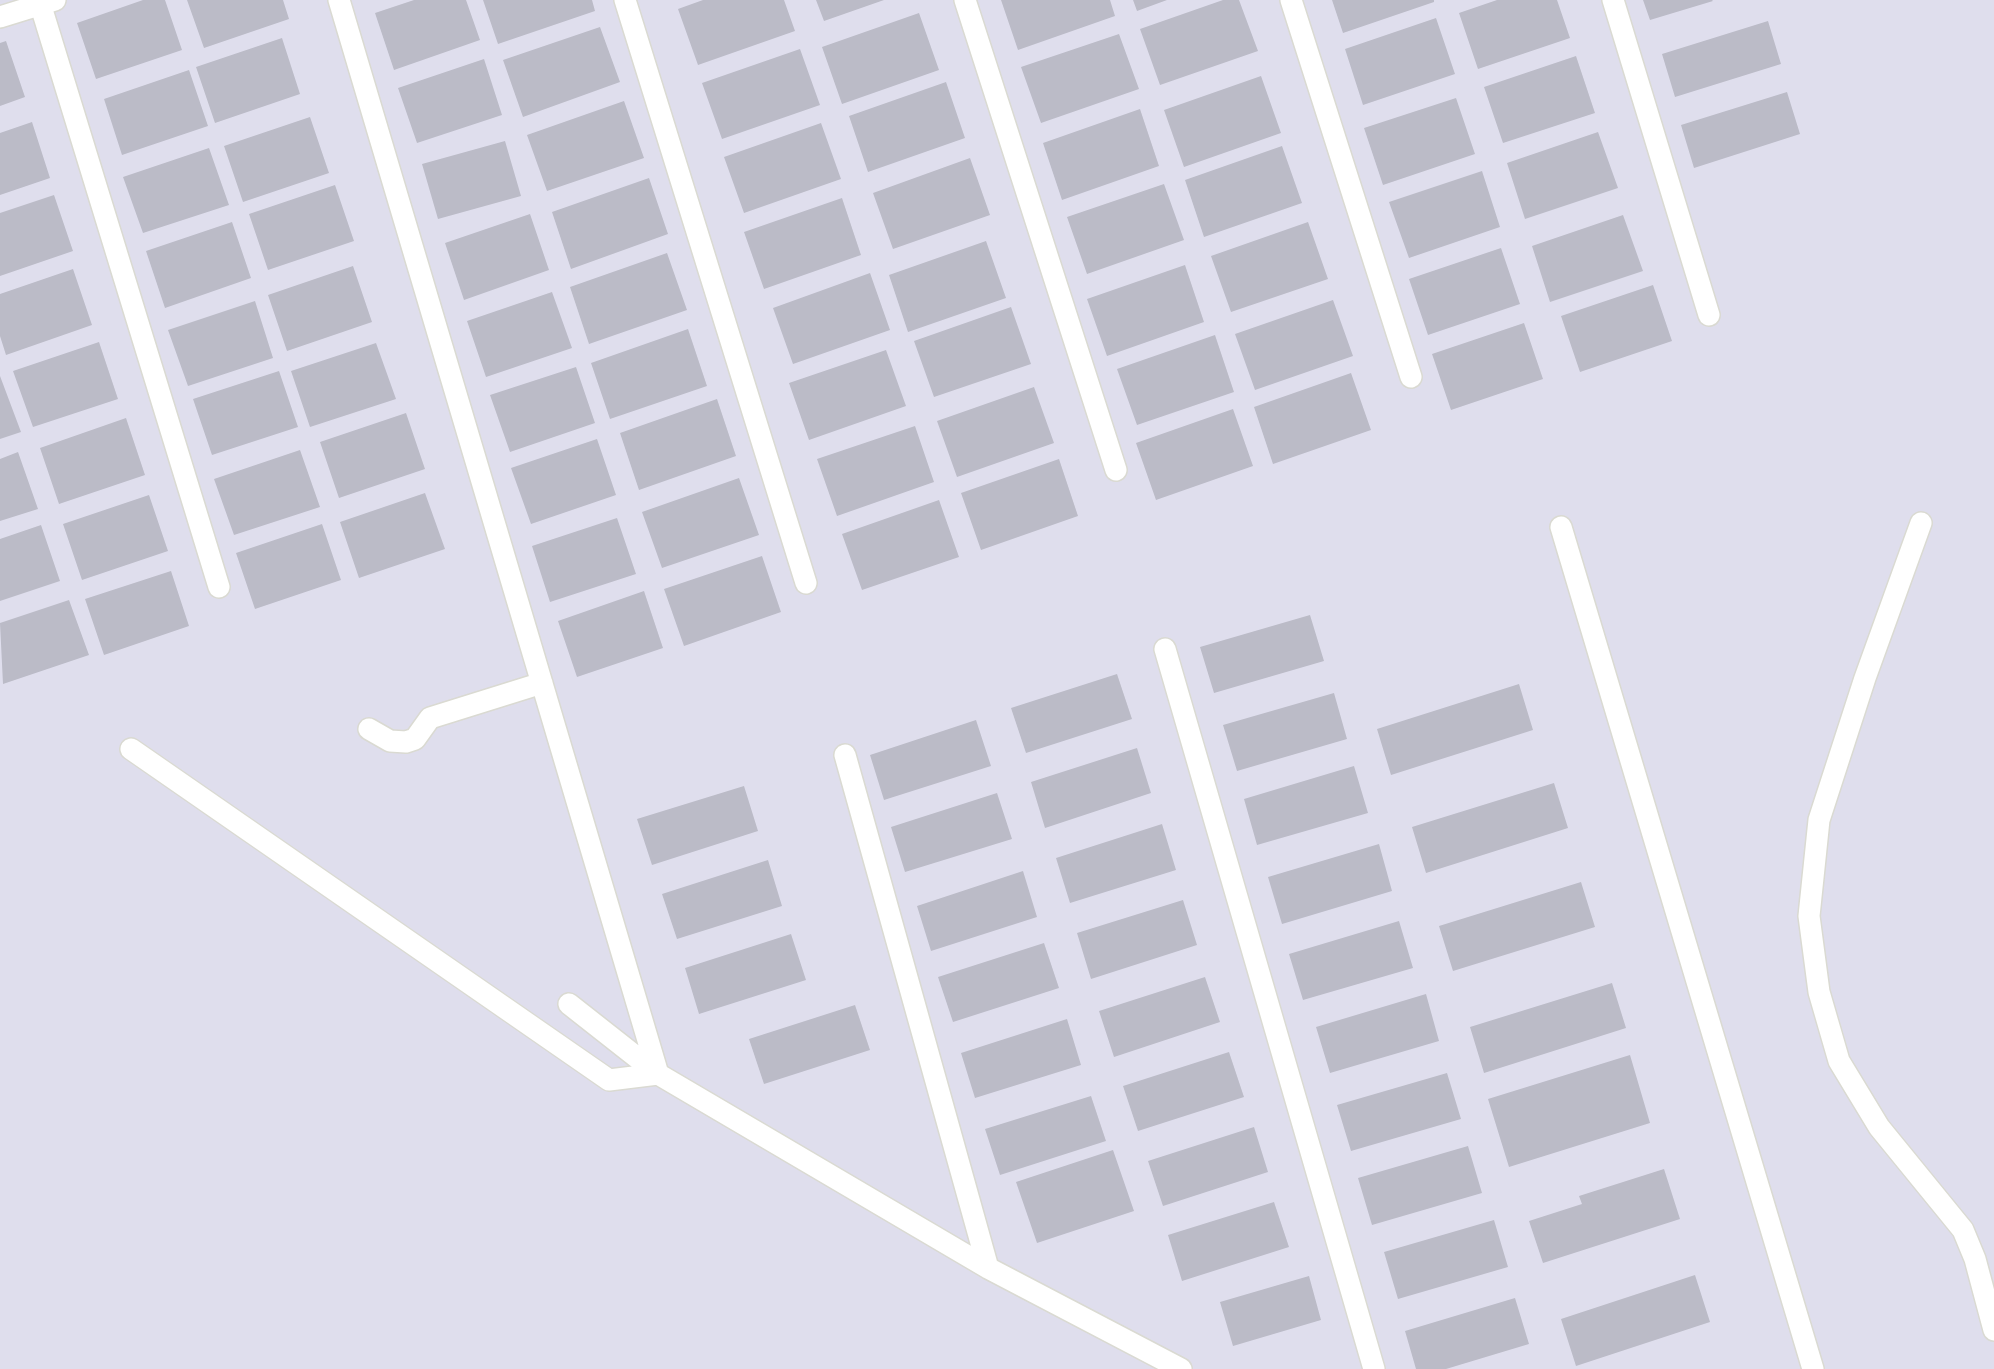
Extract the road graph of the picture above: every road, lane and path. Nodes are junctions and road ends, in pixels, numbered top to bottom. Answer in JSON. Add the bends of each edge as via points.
{"nodes":[{"id":1,"x":340,"y":0,"type":"edge"},
{"id":2,"x":625,"y":0,"type":"edge"},
{"id":3,"x":965,"y":0,"type":"edge"},
{"id":4,"x":1292,"y":0,"type":"edge"},
{"id":5,"x":1613,"y":0,"type":"edge"},
{"id":6,"x":45,"y":2,"type":"edge"},
{"id":7,"x":0,"y":17,"type":"edge"},
{"id":8,"x":1709,"y":315,"type":"dead end"},
{"id":9,"x":1411,"y":377,"type":"dead end"},
{"id":10,"x":1116,"y":470,"type":"dead end"},
{"id":11,"x":1921,"y":523,"type":"dead end"},
{"id":12,"x":1561,"y":527,"type":"dead end"},
{"id":13,"x":806,"y":583,"type":"dead end"},
{"id":14,"x":219,"y":587,"type":"dead end"},
{"id":15,"x":1165,"y":649,"type":"dead end"},
{"id":16,"x":542,"y":683,"type":"junction"},
{"id":17,"x":369,"y":729,"type":"dead end"},
{"id":18,"x":131,"y":748,"type":"dead end"},
{"id":19,"x":845,"y":755,"type":"dead end"},
{"id":20,"x":569,"y":1004,"type":"dead end"},
{"id":21,"x":658,"y":1074,"type":"junction"},
{"id":22,"x":988,"y":1268,"type":"junction"},
{"id":23,"x":1994,"y":1331,"type":"edge"},
{"id":24,"x":1181,"y":1369,"type":"edge"},
{"id":25,"x":1374,"y":1369,"type":"edge"},
{"id":26,"x":1813,"y":1369,"type":"edge"}],
"edges":[{"from":1,"to":16,"type":"street"},
{"from":2,"to":13,"type":"street"},
{"from":3,"to":10,"type":"street"},
{"from":4,"to":9,"type":"street"},
{"from":5,"to":8,"type":"street"},
{"from":6,"to":7,"type":"street"},
{"from":6,"to":14,"type":"street"},
{"from":11,"to":23,"type":"street","via":[[1819,820],[1809,916],[1819,992],[1839,1061],[1879,1127],[1963,1230]]},
{"from":12,"to":26,"type":"street"},
{"from":15,"to":25,"type":"street"},
{"from":16,"to":17,"type":"street","via":[[430,718],[415,739],[406,742],[390,741]]},
{"from":16,"to":21,"type":"street"},
{"from":18,"to":21,"type":"street","via":[[609,1080]]},
{"from":19,"to":22,"type":"street"},
{"from":20,"to":21,"type":"street"},
{"from":21,"to":22,"type":"street"},
{"from":22,"to":24,"type":"street"}]}
